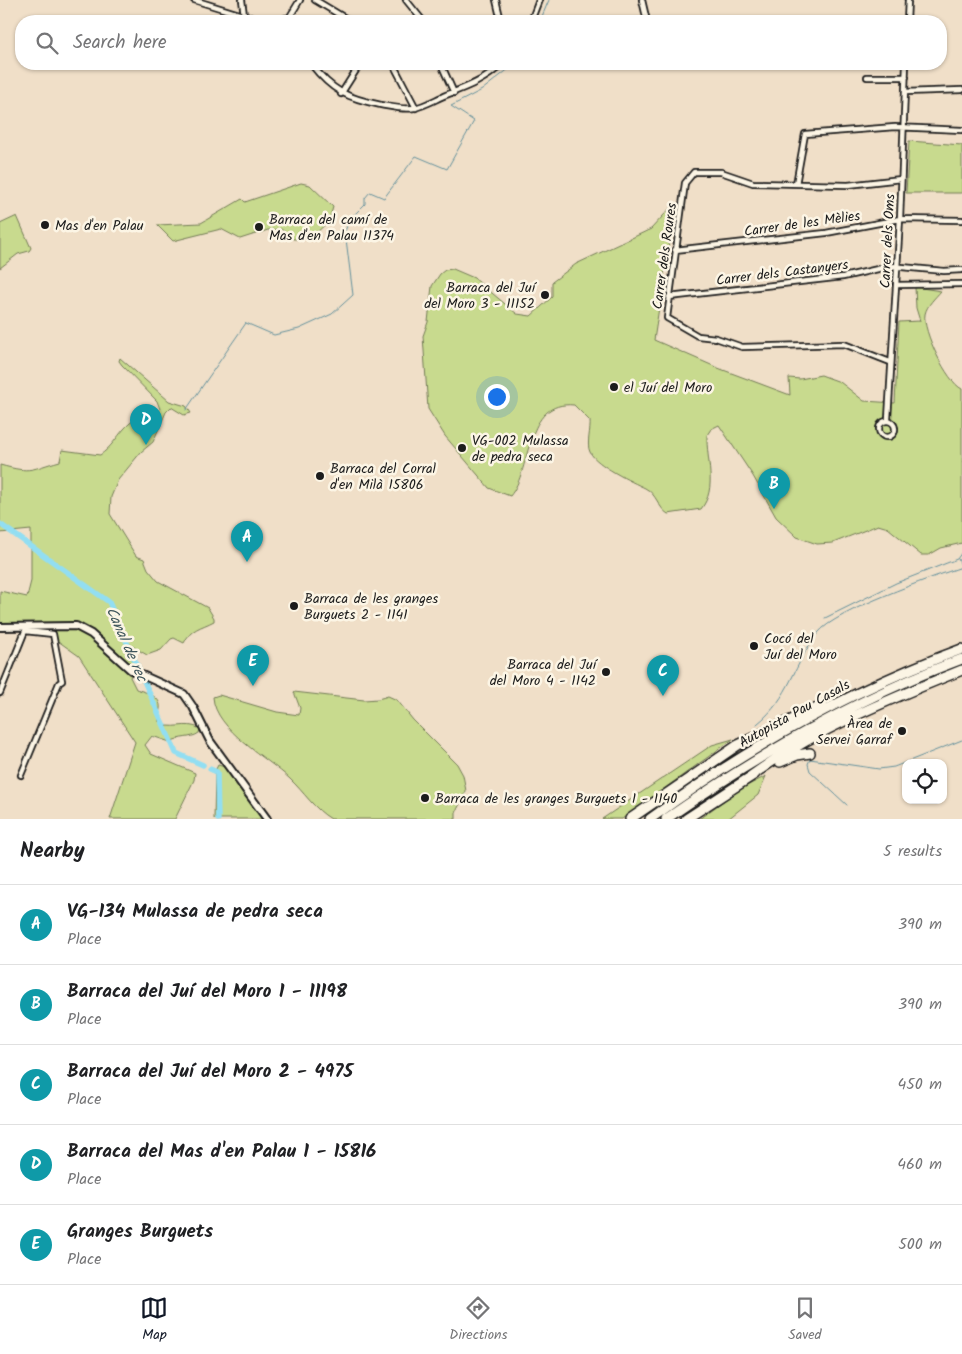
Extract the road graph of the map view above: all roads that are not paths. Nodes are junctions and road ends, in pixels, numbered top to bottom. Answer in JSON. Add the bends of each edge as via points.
{"nodes":[{"id":1,"x":194,"y":0,"type":"edge"},
{"id":2,"x":242,"y":0,"type":"edge"},
{"id":3,"x":300,"y":0,"type":"edge"},
{"id":4,"x":315,"y":0,"type":"edge"},
{"id":5,"x":406,"y":0,"type":"edge"},
{"id":6,"x":496,"y":0,"type":"edge"},
{"id":7,"x":539,"y":0,"type":"edge"},
{"id":8,"x":642,"y":0,"type":"edge"},
{"id":9,"x":908,"y":0,"type":"edge"},
{"id":10,"x":244,"y":15,"type":"joint"},
{"id":11,"x":293,"y":15,"type":"edge"},
{"id":12,"x":340,"y":15,"type":"edge"},
{"id":13,"x":417,"y":15,"type":"edge"},
{"id":14,"x":500,"y":15,"type":"edge"},
{"id":15,"x":533,"y":15,"type":"edge"},
{"id":16,"x":646,"y":15,"type":"edge"},
{"id":17,"x":907,"y":15,"type":"edge"},
{"id":18,"x":316,"y":70,"type":"edge"},
{"id":19,"x":356,"y":70,"type":"edge"},
{"id":20,"x":396,"y":70,"type":"edge"},
{"id":21,"x":445,"y":70,"type":"edge"},
{"id":22,"x":494,"y":70,"type":"edge"},
{"id":23,"x":906,"y":70,"type":"edge"},
{"id":24,"x":867,"y":77,"type":"dead end"},
{"id":25,"x":906,"y":77,"type":"junction"},
{"id":26,"x":962,"y":90,"type":"edge"},
{"id":27,"x":454,"y":92,"type":"junction"},
{"id":28,"x":906,"y":92,"type":"junction"},
{"id":29,"x":341,"y":94,"type":"junction"},
{"id":30,"x":416,"y":108,"type":"junction"},
{"id":31,"x":904,"y":128,"type":"junction"},
{"id":32,"x":962,"y":130,"type":"edge"},
{"id":33,"x":901,"y":179,"type":"junction"},
{"id":34,"x":796,"y":184,"type":"junction"},
{"id":35,"x":900,"y":219,"type":"junction"},
{"id":36,"x":962,"y":220,"type":"edge"},
{"id":37,"x":676,"y":250,"type":"junction"},
{"id":38,"x":897,"y":268,"type":"junction"},
{"id":39,"x":962,"y":270,"type":"edge"},
{"id":40,"x":944,"y":271,"type":"junction"},
{"id":41,"x":945,"y":284,"type":"junction"},
{"id":42,"x":962,"y":284,"type":"edge"},
{"id":43,"x":896,"y":285,"type":"junction"},
{"id":44,"x":669,"y":297,"type":"junction"},
{"id":45,"x":890,"y":362,"type":"junction"},
{"id":46,"x":888,"y":419,"type":"dead end"},
{"id":47,"x":0,"y":627,"type":"edge"},
{"id":48,"x":25,"y":628,"type":"junction"},
{"id":49,"x":962,"y":649,"type":"edge"},
{"id":50,"x":962,"y":660,"type":"edge"},
{"id":51,"x":962,"y":670,"type":"edge"},
{"id":52,"x":863,"y":691,"type":"junction"},
{"id":53,"x":0,"y":693,"type":"edge"},
{"id":54,"x":810,"y":753,"type":"dead end"},
{"id":55,"x":21,"y":775,"type":"dead end"},
{"id":56,"x":751,"y":776,"type":"junction"},
{"id":57,"x":267,"y":819,"type":"edge"},
{"id":58,"x":630,"y":819,"type":"edge"},
{"id":59,"x":650,"y":819,"type":"edge"},
{"id":60,"x":666,"y":819,"type":"edge"},
{"id":61,"x":686,"y":819,"type":"edge"}],
"edges":[{"from":1,"to":10,"type":"street"},
{"from":2,"to":10,"type":"street"},
{"from":3,"to":11,"type":"street"},
{"from":4,"to":12,"type":"street"},
{"from":5,"to":13,"type":"street"},
{"from":6,"to":14,"type":"street"},
{"from":7,"to":15,"type":"street"},
{"from":8,"to":16,"type":"street"},
{"from":9,"to":17,"type":"street"},
{"from":18,"to":29,"type":"street"},
{"from":19,"to":29,"type":"street"},
{"from":20,"to":30,"type":"street"},
{"from":21,"to":27,"type":"street"},
{"from":22,"to":27,"type":"street"},
{"from":23,"to":25,"type":"street","name":"Carrer dels Oms"},
{"from":24,"to":25,"type":"street"},
{"from":25,"to":28,"type":"street","name":"Carrer dels Oms"},
{"from":26,"to":28,"type":"street"},
{"from":27,"to":30,"type":"street"},
{"from":28,"to":31,"type":"street","name":"Carrer dels Oms"},
{"from":29,"to":30,"type":"street","via":[[383,106]]},
{"from":31,"to":32,"type":"street"},
{"from":31,"to":33,"type":"street","name":"Carrer dels Oms"},
{"from":31,"to":34,"type":"street","via":[[805,134]]},
{"from":33,"to":34,"type":"street","via":[[848,185]]},
{"from":33,"to":35,"type":"street","name":"Carrer dels Oms"},
{"from":34,"to":37,"type":"street","name":"Carrer dels Roures","via":[[753,183],[721,172],[694,172],[685,183]]},
{"from":35,"to":36,"type":"street","name":"Carrer de les Mèlies"},
{"from":35,"to":37,"type":"street","name":"Carrer de les Mèlies","via":[[826,233]]},
{"from":35,"to":38,"type":"street","name":"Carrer dels Oms"},
{"from":37,"to":44,"type":"street","name":"Carrer dels Roures"},
{"from":38,"to":40,"type":"street","name":"Carrer dels Castanyers"},
{"from":38,"to":43,"type":"street","name":"Carrer dels Oms"},
{"from":38,"to":44,"type":"street","name":"Carrer dels Castanyers","via":[[891,266],[843,277]]},
{"from":39,"to":40,"type":"street","name":"Carrer dels Castanyers"},
{"from":40,"to":41,"type":"street"},
{"from":41,"to":42,"type":"street"},
{"from":41,"to":43,"type":"street"},
{"from":43,"to":45,"type":"street","name":"Carrer dels Oms"},
{"from":44,"to":45,"type":"street","name":"Carrer dels Roures","via":[[667,318],[698,336],[742,347],[844,344]]},
{"from":45,"to":46,"type":"street","name":"Carrer dels Oms"},
{"from":47,"to":48,"type":"street"},
{"from":48,"to":53,"type":"street"},
{"from":48,"to":55,"type":"street","via":[[53,634],[62,681]]},
{"from":48,"to":57,"type":"street","via":[[69,625],[84,629],[131,670],[184,694],[210,741]]},
{"from":49,"to":52,"type":"highway","name":"Autopista Pau Casals"},
{"from":50,"to":60,"type":"highway","name":"Autopista Pau Casals","via":[[878,695],[784,743]]},
{"from":51,"to":56,"type":"highway","via":[[834,727]]},
{"from":52,"to":58,"type":"highway","via":[[850,693],[738,745]]},
{"from":52,"to":59,"type":"highway","name":"Autopista Pau Casals","via":[[758,747]]},
{"from":54,"to":56,"type":"highway","via":[[792,757]]},
{"from":56,"to":61,"type":"highway"}]}
